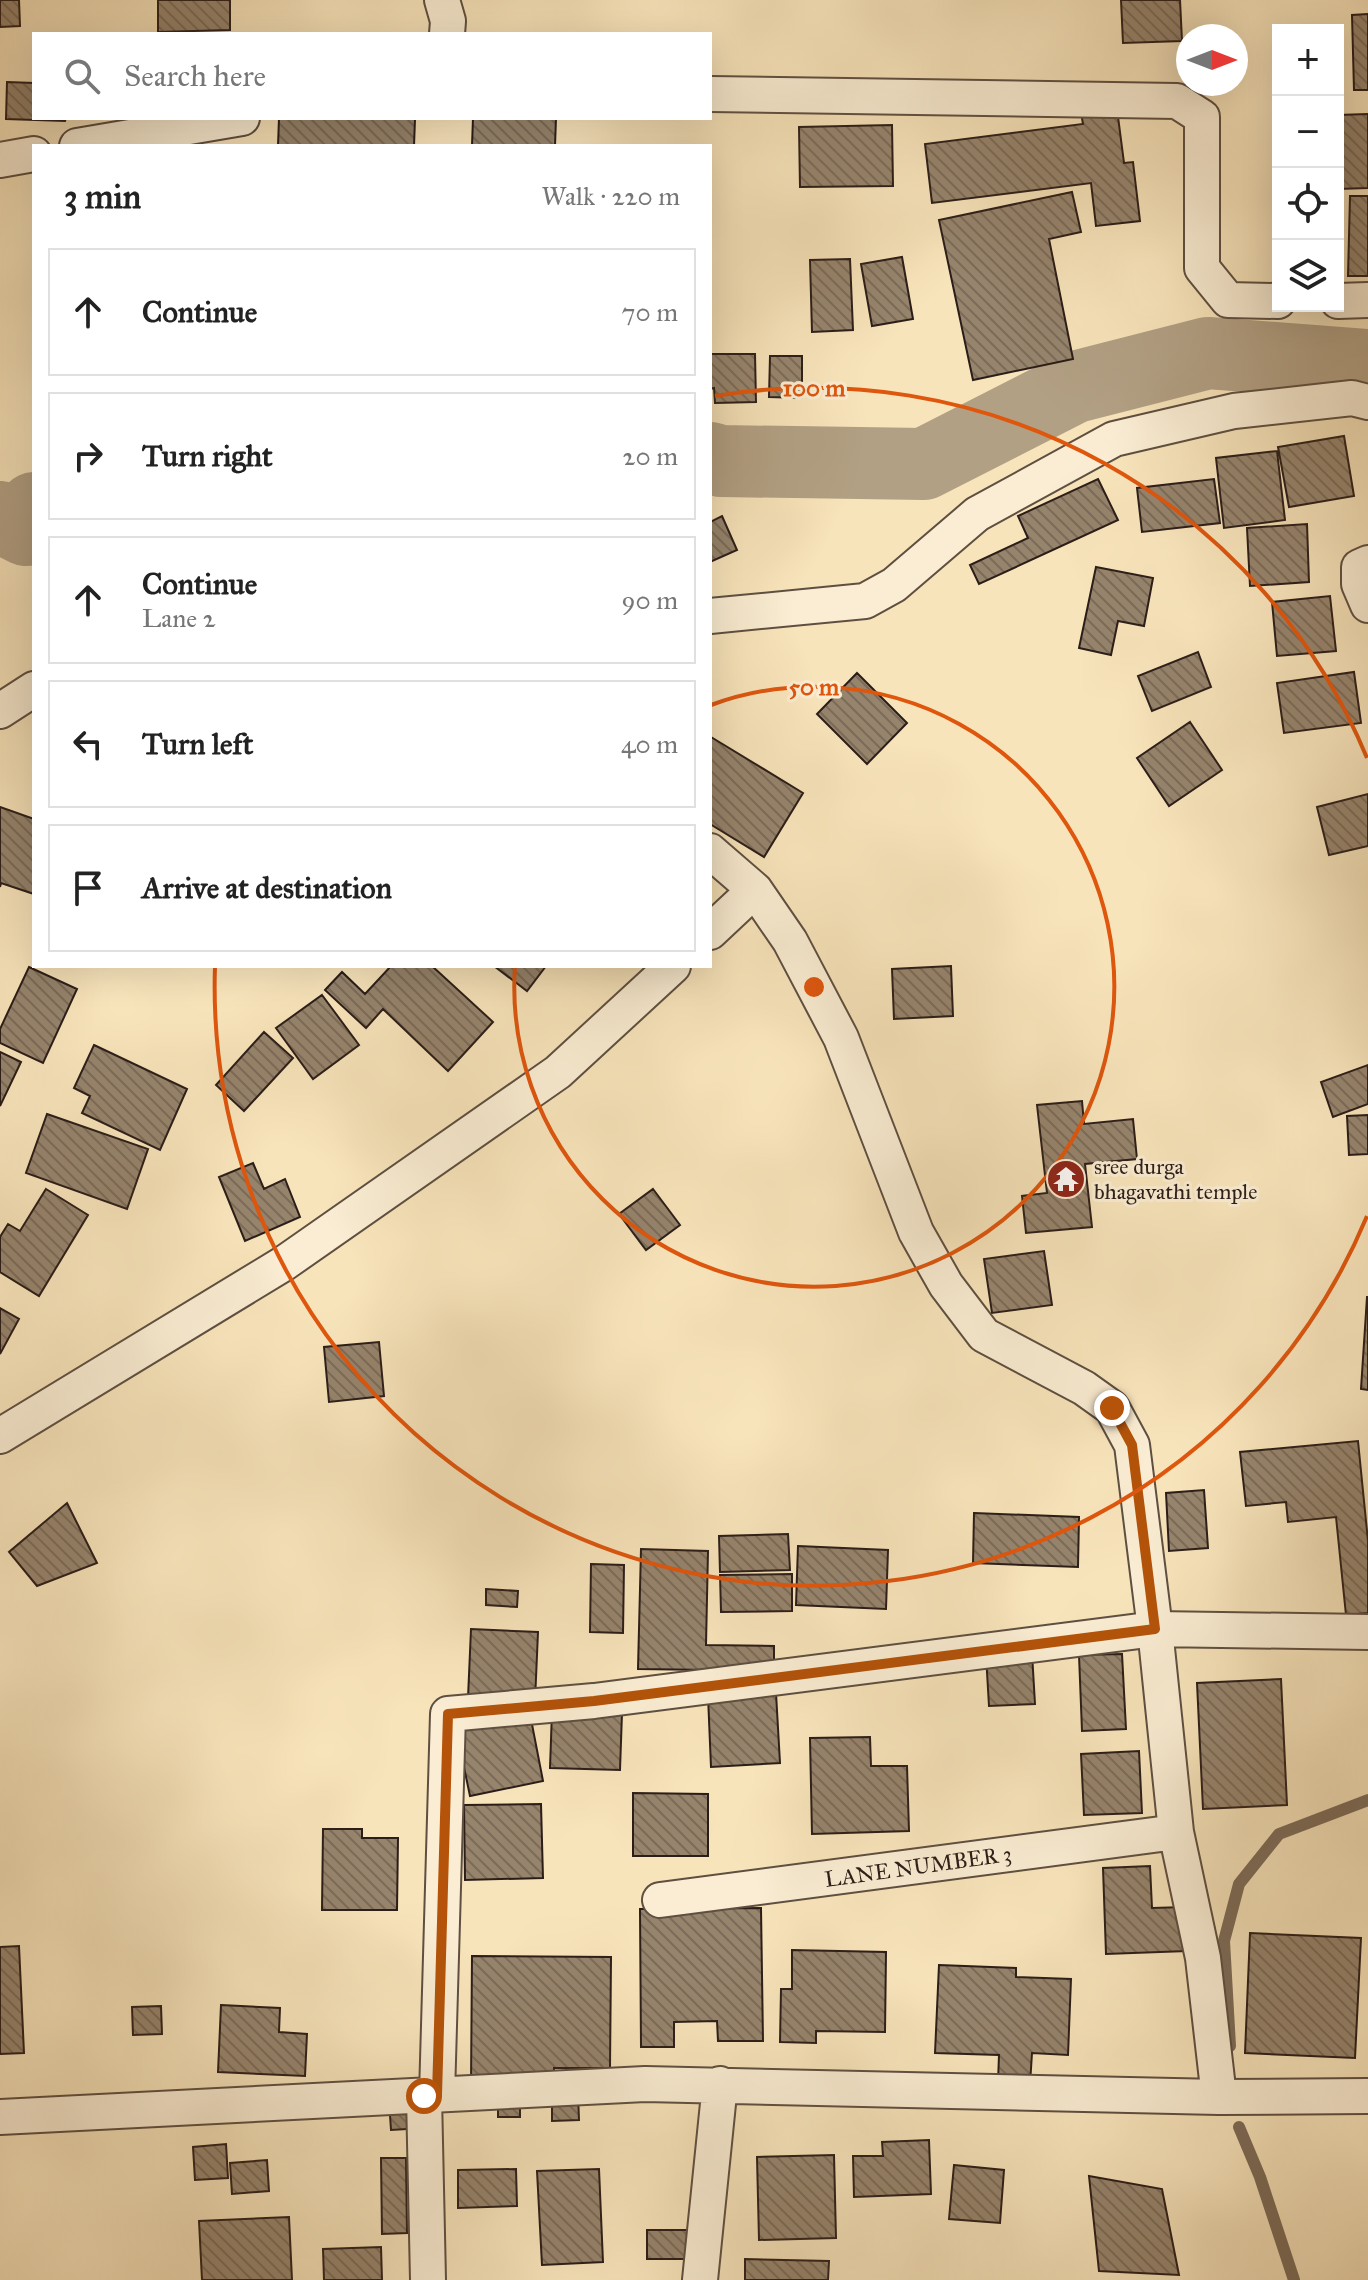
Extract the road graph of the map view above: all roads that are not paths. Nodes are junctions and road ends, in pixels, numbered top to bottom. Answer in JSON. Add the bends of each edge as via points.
{"nodes":[{"id":1,"x":442,"y":0,"type":"edge"},
{"id":2,"x":447,"y":32,"type":"edge"},
{"id":3,"x":712,"y":94,"type":"edge"},
{"id":4,"x":230,"y":120,"type":"edge"},
{"id":5,"x":89,"y":144,"type":"edge"},
{"id":6,"x":32,"y":154,"type":"edge"},
{"id":7,"x":0,"y":160,"type":"edge"},
{"id":8,"x":1368,"y":300,"type":"edge"},
{"id":9,"x":1272,"y":301,"type":"edge"},
{"id":10,"x":1344,"y":301,"type":"edge"},
{"id":11,"x":1368,"y":402,"type":"edge"},
{"id":12,"x":1368,"y":563,"type":"edge"},
{"id":13,"x":1368,"y":605,"type":"edge"},
{"id":14,"x":712,"y":616,"type":"edge"},
{"id":15,"x":32,"y":690,"type":"edge"},
{"id":16,"x":0,"y":711,"type":"edge"},
{"id":17,"x":712,"y":853,"type":"edge"},
{"id":18,"x":755,"y":890,"type":"junction"},
{"id":19,"x":712,"y":930,"type":"edge"},
{"id":20,"x":671,"y":968,"type":"edge"},
{"id":21,"x":0,"y":1436,"type":"edge"},
{"id":22,"x":1155,"y":1629,"type":"junction"},
{"id":23,"x":1368,"y":1632,"type":"edge"},
{"id":24,"x":1176,"y":1832,"type":"junction"},
{"id":25,"x":660,"y":1900,"type":"dead end"},
{"id":26,"x":720,"y":2084,"type":"junction"},
{"id":27,"x":431,"y":2095,"type":"junction"},
{"id":28,"x":1368,"y":2096,"type":"edge"},
{"id":29,"x":1219,"y":2097,"type":"junction"},
{"id":30,"x":0,"y":2117,"type":"edge"},
{"id":31,"x":428,"y":2280,"type":"edge"},
{"id":32,"x":700,"y":2280,"type":"edge"}],
"edges":[{"from":1,"to":2,"type":"street"},
{"from":3,"to":9,"type":"street","via":[[1177,101],[1202,117],[1202,268],[1228,300]]},
{"from":4,"to":5,"type":"street"},
{"from":6,"to":7,"type":"street"},
{"from":8,"to":10,"type":"street"},
{"from":11,"to":14,"type":"street","via":[[1352,398],[1234,411],[1114,439],[977,514],[894,585],[865,601]]},
{"from":12,"to":13,"type":"street","via":[[1359,567]]},
{"from":15,"to":16,"type":"street"},
{"from":17,"to":18,"type":"street"},
{"from":18,"to":19,"type":"street"},
{"from":18,"to":22,"type":"street","via":[[790,941],[841,1038],[916,1232],[946,1285],[984,1335],[1112,1408],[1132,1445]]},
{"from":20,"to":21,"type":"street","via":[[558,1072],[283,1264]]},
{"from":22,"to":23,"type":"street"},
{"from":22,"to":24,"type":"street"},
{"from":22,"to":27,"type":"street","via":[[594,1701],[448,1714]]},
{"from":24,"to":25,"type":"street","name":"LANE NUMBER 3"},
{"from":24,"to":29,"type":"street","via":[[1203,1958]]},
{"from":26,"to":27,"type":"street"},
{"from":26,"to":29,"type":"street"},
{"from":26,"to":32,"type":"street"},
{"from":27,"to":30,"type":"street"},
{"from":27,"to":31,"type":"street"},
{"from":28,"to":29,"type":"street"}]}
